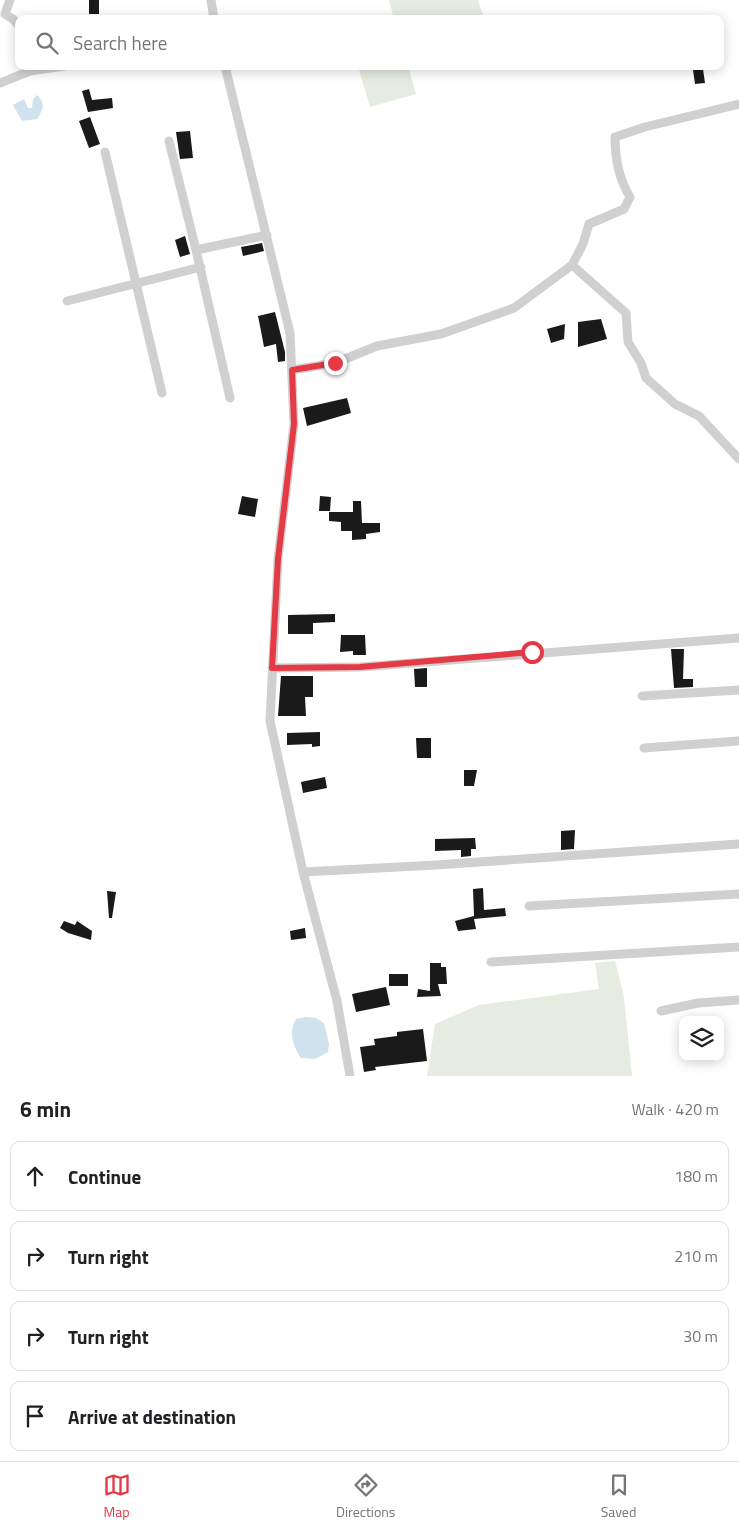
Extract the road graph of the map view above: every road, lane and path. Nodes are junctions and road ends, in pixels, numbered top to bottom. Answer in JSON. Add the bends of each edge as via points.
{"nodes":[{"id":1,"x":211,"y":0,"type":"edge"},
{"id":2,"x":6,"y":2,"type":"edge"},
{"id":3,"x":213,"y":15,"type":"edge"},
{"id":4,"x":15,"y":21,"type":"edge"},
{"id":5,"x":35,"y":70,"type":"edge"},
{"id":6,"x":226,"y":70,"type":"edge"},
{"id":7,"x":0,"y":83,"type":"edge"},
{"id":8,"x":739,"y":104,"type":"edge"},
{"id":9,"x":170,"y":141,"type":"dead end"},
{"id":10,"x":105,"y":152,"type":"dead end"},
{"id":11,"x":267,"y":235,"type":"junction"},
{"id":12,"x":196,"y":250,"type":"junction"},
{"id":13,"x":572,"y":265,"type":"junction"},
{"id":14,"x":200,"y":267,"type":"junction"},
{"id":15,"x":136,"y":284,"type":"junction"},
{"id":16,"x":67,"y":301,"type":"dead end"},
{"id":17,"x":292,"y":370,"type":"junction"},
{"id":18,"x":162,"y":393,"type":"dead end"},
{"id":19,"x":230,"y":398,"type":"dead end"},
{"id":20,"x":739,"y":459,"type":"edge"},
{"id":21,"x":739,"y":638,"type":"edge"},
{"id":22,"x":272,"y":668,"type":"junction"},
{"id":23,"x":739,"y":690,"type":"edge"},
{"id":24,"x":642,"y":696,"type":"dead end"},
{"id":25,"x":739,"y":742,"type":"edge"},
{"id":26,"x":644,"y":748,"type":"dead end"},
{"id":27,"x":739,"y":844,"type":"edge"},
{"id":28,"x":303,"y":872,"type":"junction"},
{"id":29,"x":739,"y":894,"type":"edge"},
{"id":30,"x":529,"y":906,"type":"dead end"},
{"id":31,"x":739,"y":947,"type":"edge"},
{"id":32,"x":491,"y":962,"type":"dead end"},
{"id":33,"x":739,"y":1000,"type":"edge"},
{"id":34,"x":661,"y":1011,"type":"dead end"},
{"id":35,"x":350,"y":1076,"type":"edge"}],
"edges":[{"from":1,"to":3,"type":"street"},
{"from":2,"to":4,"type":"street","via":[[5,14]]},
{"from":5,"to":7,"type":"street"},
{"from":6,"to":11,"type":"street"},
{"from":8,"to":13,"type":"street","via":[[615,137],[615,156],[624,188],[630,197],[624,209],[589,224]]},
{"from":9,"to":12,"type":"street"},
{"from":10,"to":15,"type":"street"},
{"from":11,"to":12,"type":"street"},
{"from":11,"to":17,"type":"street","via":[[290,333]]},
{"from":12,"to":14,"type":"street"},
{"from":13,"to":17,"type":"street","via":[[514,308],[441,334],[377,346],[335,363]]},
{"from":13,"to":20,"type":"street","via":[[626,313],[628,342],[646,378],[675,404],[700,416]]},
{"from":14,"to":15,"type":"street"},
{"from":14,"to":19,"type":"street"},
{"from":15,"to":16,"type":"street"},
{"from":15,"to":18,"type":"street"},
{"from":17,"to":22,"type":"street","via":[[294,424],[278,559]]},
{"from":21,"to":22,"type":"street","via":[[360,667]]},
{"from":22,"to":28,"type":"street","via":[[270,721]]},
{"from":23,"to":24,"type":"street"},
{"from":25,"to":26,"type":"street"},
{"from":27,"to":28,"type":"street"},
{"from":28,"to":35,"type":"street","via":[[337,1001]]},
{"from":29,"to":30,"type":"street"},
{"from":31,"to":32,"type":"street"},
{"from":33,"to":34,"type":"street","via":[[698,1003]]}]}
